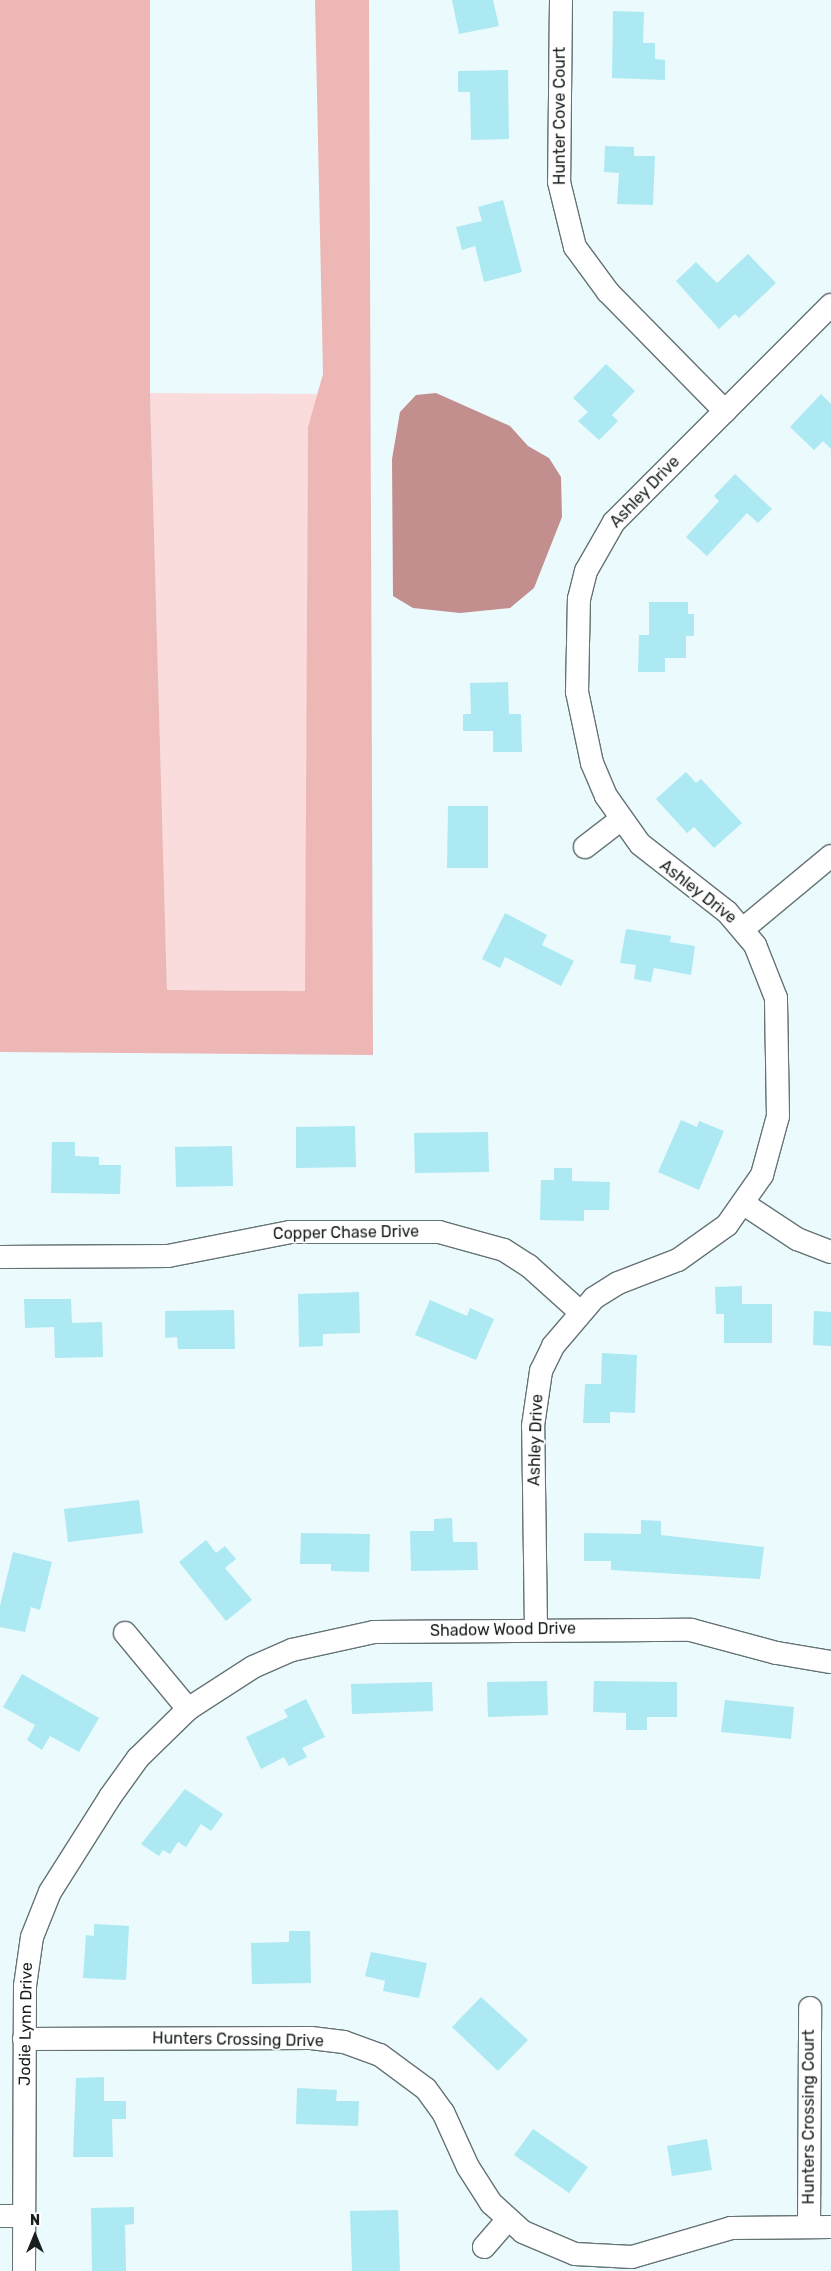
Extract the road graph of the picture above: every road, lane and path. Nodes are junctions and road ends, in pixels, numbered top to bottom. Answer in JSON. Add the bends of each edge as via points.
{"nodes":[{"id":1,"x":561,"y":0,"type":"edge"},
{"id":2,"x":831,"y":306,"type":"edge"},
{"id":3,"x":725,"y":411,"type":"junction"},
{"id":4,"x":620,"y":820,"type":"junction"},
{"id":5,"x":584,"y":847,"type":"dead end"},
{"id":6,"x":831,"y":856,"type":"edge"},
{"id":7,"x":743,"y":929,"type":"junction"},
{"id":8,"x":744,"y":1204,"type":"junction"},
{"id":9,"x":831,"y":1252,"type":"edge"},
{"id":10,"x":0,"y":1257,"type":"edge"},
{"id":11,"x":579,"y":1311,"type":"junction"},
{"id":12,"x":536,"y":1629,"type":"junction"},
{"id":13,"x":124,"y":1633,"type":"dead end"},
{"id":14,"x":831,"y":1662,"type":"edge"},
{"id":15,"x":188,"y":1709,"type":"junction"},
{"id":16,"x":810,"y":2008,"type":"dead end"},
{"id":17,"x":24,"y":2039,"type":"junction"},
{"id":18,"x":0,"y":2216,"type":"edge"},
{"id":19,"x":24,"y":2216,"type":"junction"},
{"id":20,"x":508,"y":2219,"type":"junction"},
{"id":21,"x":809,"y":2227,"type":"junction"},
{"id":22,"x":831,"y":2227,"type":"edge"},
{"id":23,"x":484,"y":2247,"type":"dead end"},
{"id":24,"x":24,"y":2271,"type":"edge"}],
"edges":[{"from":1,"to":3,"type":"street","name":"Hunter Cove Court","via":[[559,182],[575,247],[608,292]]},
{"from":2,"to":3,"type":"street","name":"Ashley Drive"},
{"from":3,"to":4,"type":"street","name":"Ashley Drive","via":[[614,522],[586,571],[577,630],[581,719],[592,763]]},
{"from":4,"to":5,"type":"street"},
{"from":4,"to":7,"type":"street","name":"Ashley Drive","via":[[667,869],[716,903]]},
{"from":6,"to":7,"type":"street"},
{"from":7,"to":8,"type":"street","name":"Ashley Drive","via":[[768,970],[779,1026],[778,1116],[772,1146]]},
{"from":8,"to":9,"type":"street","via":[[797,1239]]},
{"from":8,"to":11,"type":"street","name":"Ashley Drive","via":[[704,1245],[678,1260],[618,1283]]},
{"from":10,"to":11,"type":"street","name":"Copper Chase Drive","via":[[168,1256],[290,1232],[439,1232],[504,1250],[529,1266]]},
{"from":11,"to":12,"type":"street","name":"Ashley Drive","via":[[553,1346],[537,1391]]},
{"from":12,"to":14,"type":"street","name":"Shadow Wood Drive","via":[[691,1630],[777,1653]]},
{"from":12,"to":15,"type":"street","name":"Shadow Wood Drive","via":[[374,1632],[332,1638],[253,1667]]},
{"from":13,"to":15,"type":"street"},
{"from":15,"to":17,"type":"street","name":"Jodie Lynn Drive","via":[[138,1758],[50,1892],[26,1960]]},
{"from":16,"to":21,"type":"street","name":"Hunters Crossing Court"},
{"from":17,"to":19,"type":"street","name":"Jodie Lynn Drive"},
{"from":17,"to":20,"type":"street","name":"Hunters Crossing Drive","via":[[311,2038],[353,2045],[396,2065],[426,2089],[451,2124],[482,2192]]},
{"from":18,"to":19,"type":"street"},
{"from":19,"to":24,"type":"street","name":"Jodie Lynn Drive"},
{"from":20,"to":21,"type":"street","name":"Hunters Crossing Drive","via":[[548,2246],[604,2258],[642,2255],[731,2228]]},
{"from":20,"to":23,"type":"street"},
{"from":21,"to":22,"type":"street","name":"Hunters Crossing Drive"}]}
